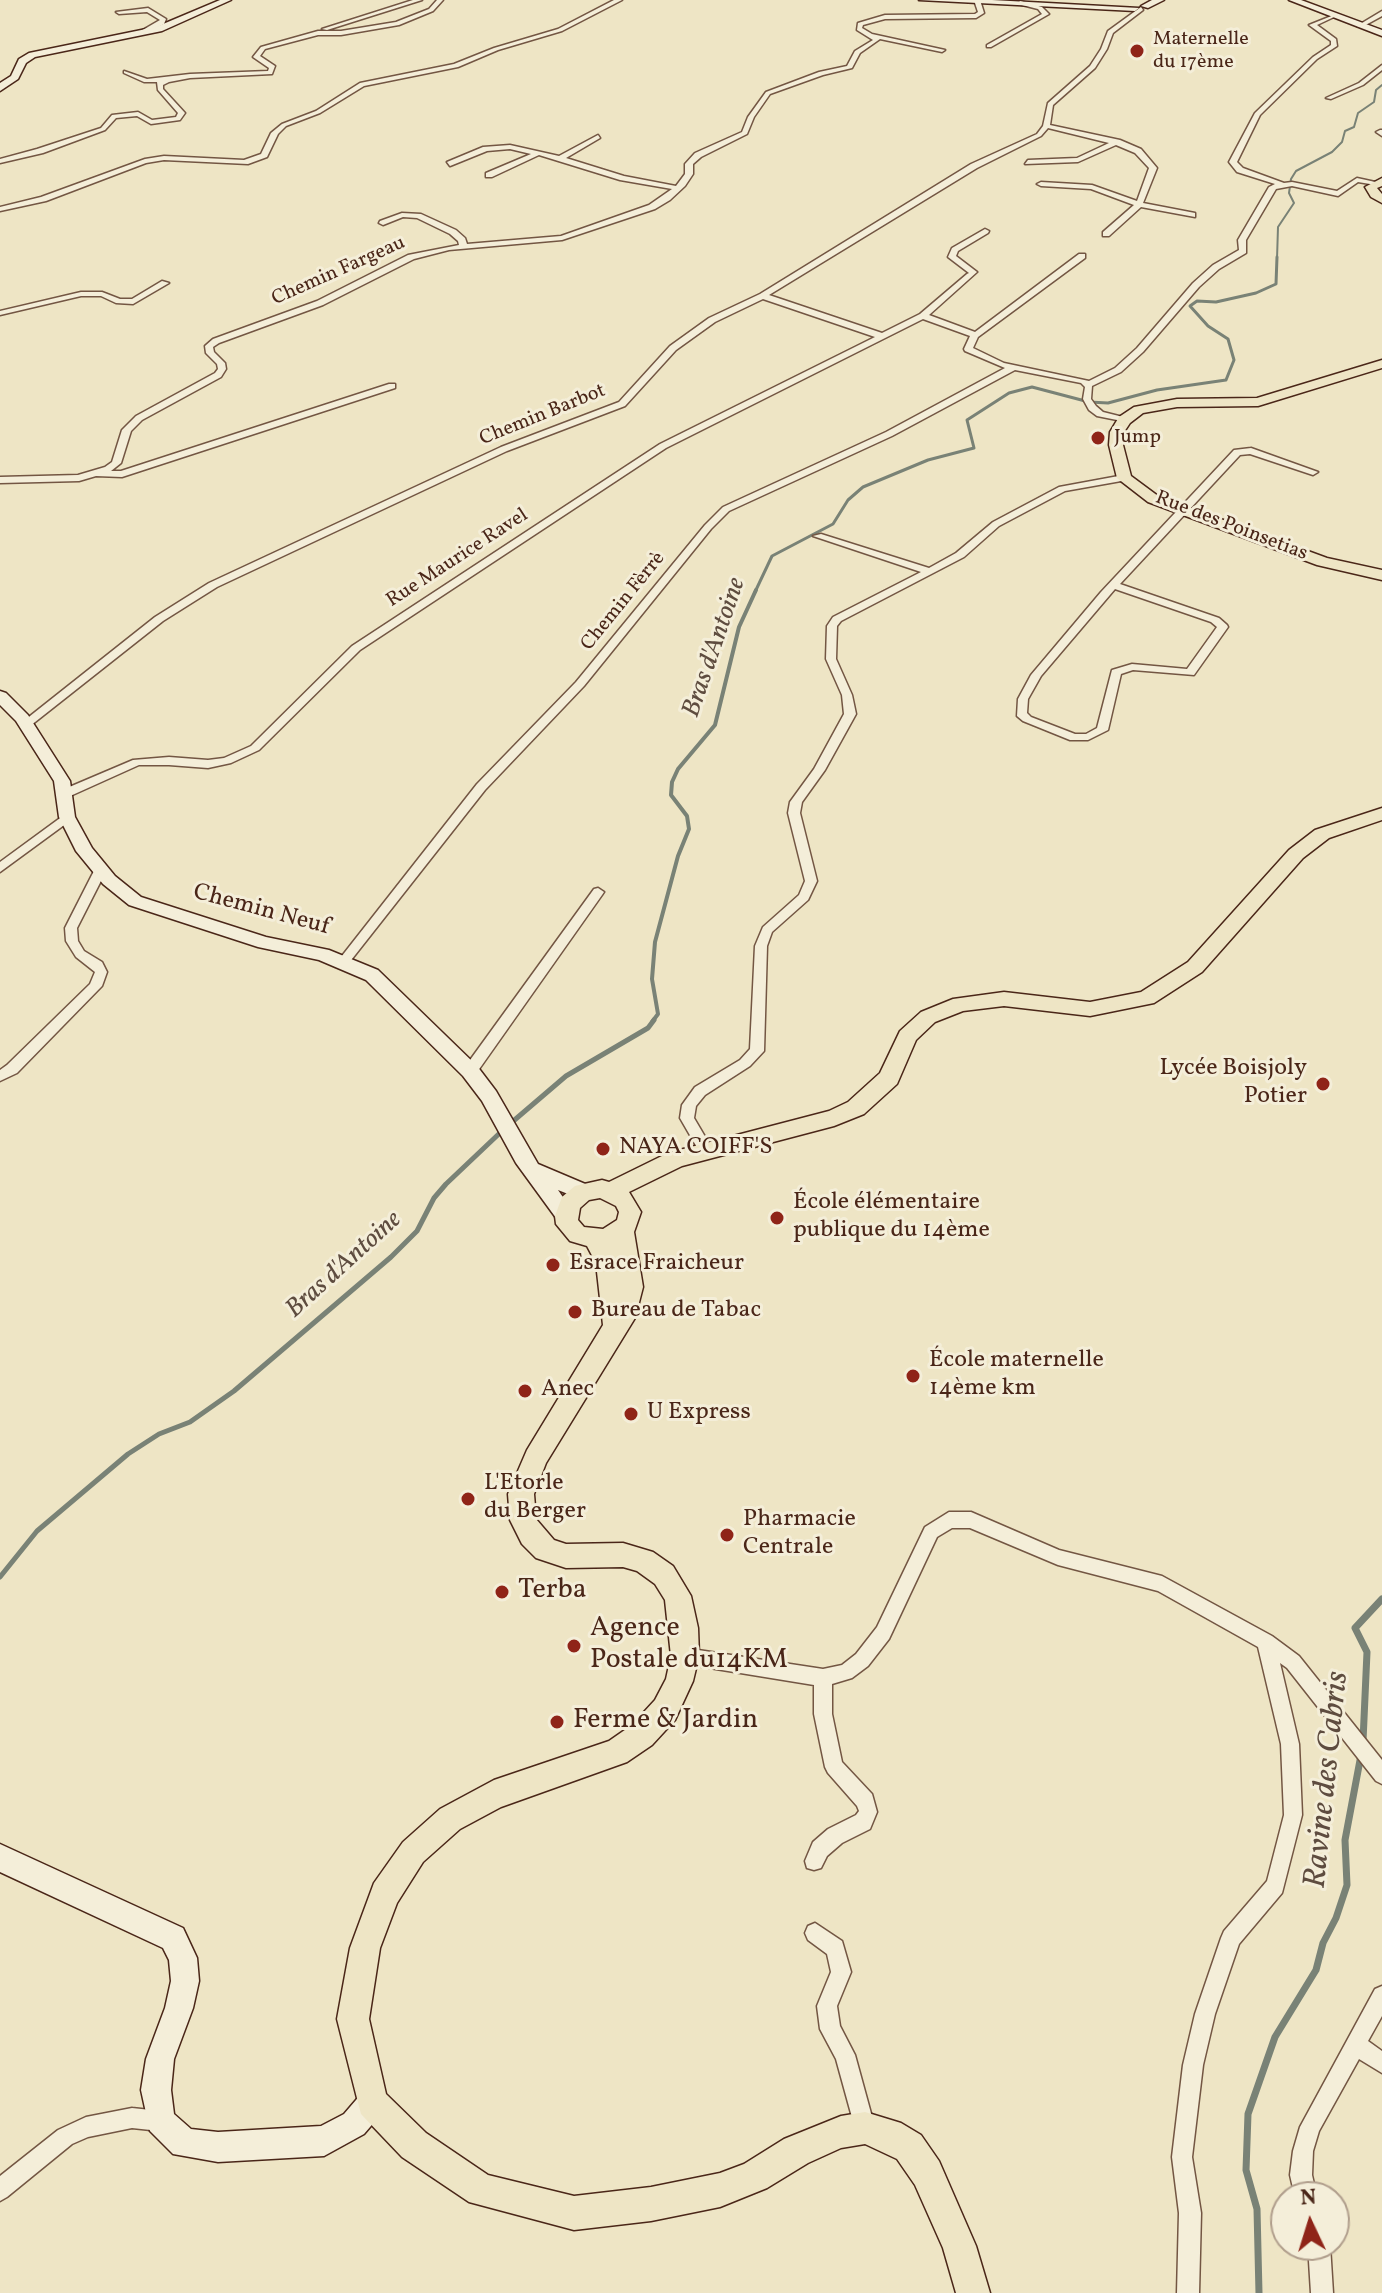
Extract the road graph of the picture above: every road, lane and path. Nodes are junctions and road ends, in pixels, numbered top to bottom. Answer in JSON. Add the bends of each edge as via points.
{"nodes":[{"id":1,"x":227,"y":0,"type":"edge"},
{"id":2,"x":419,"y":0,"type":"edge"},
{"id":3,"x":440,"y":0,"type":"edge"},
{"id":4,"x":619,"y":0,"type":"edge"},
{"id":5,"x":923,"y":0,"type":"edge"},
{"id":6,"x":1160,"y":0,"type":"edge"},
{"id":7,"x":1293,"y":0,"type":"edge"},
{"id":8,"x":977,"y":1,"type":"edge"},
{"id":9,"x":1020,"y":3,"type":"junction"},
{"id":10,"x":1140,"y":8,"type":"junction"},
{"id":11,"x":119,"y":12,"type":"dead end"},
{"id":12,"x":1382,"y":13,"type":"edge"},
{"id":13,"x":1332,"y":16,"type":"junction"},
{"id":14,"x":1360,"y":26,"type":"junction"},
{"id":15,"x":143,"y":32,"type":"junction"},
{"id":16,"x":318,"y":33,"type":"junction"},
{"id":17,"x":1382,"y":33,"type":"edge"},
{"id":18,"x":874,"y":36,"type":"junction"},
{"id":19,"x":989,"y":46,"type":"dead end"},
{"id":20,"x":942,"y":50,"type":"dead end"},
{"id":21,"x":1382,"y":67,"type":"edge"},
{"id":22,"x":126,"y":72,"type":"dead end"},
{"id":23,"x":167,"y":80,"type":"junction"},
{"id":24,"x":0,"y":88,"type":"edge"},
{"id":25,"x":1329,"y":98,"type":"dead end"},
{"id":26,"x":1046,"y":126,"type":"junction"},
{"id":27,"x":598,"y":137,"type":"dead end"},
{"id":28,"x":1117,"y":142,"type":"junction"},
{"id":29,"x":538,"y":153,"type":"junction"},
{"id":30,"x":560,"y":158,"type":"junction"},
{"id":31,"x":0,"y":161,"type":"edge"},
{"id":32,"x":1028,"y":162,"type":"dead end"},
{"id":33,"x":450,"y":164,"type":"dead end"},
{"id":34,"x":489,"y":175,"type":"dead end"},
{"id":35,"x":1379,"y":182,"type":"edge"},
{"id":36,"x":1041,"y":184,"type":"dead end"},
{"id":37,"x":1281,"y":184,"type":"junction"},
{"id":38,"x":677,"y":188,"type":"junction"},
{"id":39,"x":1382,"y":199,"type":"edge"},
{"id":40,"x":1139,"y":204,"type":"junction"},
{"id":41,"x":0,"y":209,"type":"edge"},
{"id":42,"x":1192,"y":215,"type":"dead end"},
{"id":43,"x":383,"y":223,"type":"dead end"},
{"id":44,"x":985,"y":231,"type":"dead end"},
{"id":45,"x":1106,"y":234,"type":"dead end"},
{"id":46,"x":463,"y":246,"type":"junction"},
{"id":47,"x":1082,"y":256,"type":"dead end"},
{"id":48,"x":165,"y":283,"type":"dead end"},
{"id":49,"x":763,"y":296,"type":"junction"},
{"id":50,"x":0,"y":313,"type":"edge"},
{"id":51,"x":923,"y":316,"type":"junction"},
{"id":52,"x":881,"y":336,"type":"junction"},
{"id":53,"x":975,"y":336,"type":"junction"},
{"id":54,"x":1382,"y":364,"type":"edge"},
{"id":55,"x":1012,"y":368,"type":"junction"},
{"id":56,"x":1089,"y":384,"type":"junction"},
{"id":57,"x":392,"y":386,"type":"dead end"},
{"id":58,"x":1124,"y":420,"type":"junction"},
{"id":59,"x":1313,"y":472,"type":"dead end"},
{"id":60,"x":95,"y":474,"type":"junction"},
{"id":61,"x":1124,"y":478,"type":"junction"},
{"id":62,"x":0,"y":480,"type":"edge"},
{"id":63,"x":1185,"y":510,"type":"junction"},
{"id":64,"x":818,"y":536,"type":"dead end"},
{"id":65,"x":930,"y":572,"type":"junction"},
{"id":66,"x":1382,"y":575,"type":"edge"},
{"id":67,"x":1114,"y":585,"type":"junction"},
{"id":68,"x":0,"y":696,"type":"edge"},
{"id":69,"x":26,"y":724,"type":"junction"},
{"id":70,"x":64,"y":794,"type":"junction"},
{"id":71,"x":1382,"y":805,"type":"edge"},
{"id":72,"x":1382,"y":814,"type":"edge"},
{"id":73,"x":67,"y":817,"type":"junction"},
{"id":74,"x":0,"y":868,"type":"edge"},
{"id":75,"x":100,"y":871,"type":"junction"},
{"id":76,"x":598,"y":892,"type":"dead end"},
{"id":77,"x":344,"y":961,"type":"junction"},
{"id":78,"x":1160,"y":992,"type":"junction"},
{"id":79,"x":470,"y":1071,"type":"junction"},
{"id":80,"x":0,"y":1076,"type":"edge"},
{"id":81,"x":702,"y":1154,"type":"junction"},
{"id":82,"x":530,"y":1168,"type":"junction"},
{"id":83,"x":612,"y":1191,"type":"junction"},
{"id":84,"x":583,"y":1192,"type":"junction"},
{"id":85,"x":566,"y":1216,"type":"junction"},
{"id":86,"x":626,"y":1221,"type":"junction"},
{"id":87,"x":596,"y":1240,"type":"junction"},
{"id":88,"x":615,"y":1327,"type":"junction"},
{"id":89,"x":1266,"y":1642,"type":"junction"},
{"id":90,"x":685,"y":1656,"type":"junction"},
{"id":91,"x":823,"y":1678,"type":"junction"},
{"id":92,"x":1378,"y":1771,"type":"edge"},
{"id":93,"x":0,"y":1858,"type":"edge"},
{"id":94,"x":814,"y":1861,"type":"dead end"},
{"id":95,"x":815,"y":1933,"type":"dead end"},
{"id":96,"x":1382,"y":1996,"type":"edge"},
{"id":97,"x":1355,"y":2044,"type":"junction"},
{"id":98,"x":1382,"y":2063,"type":"edge"},
{"id":99,"x":372,"y":2103,"type":"junction"},
{"id":100,"x":160,"y":2121,"type":"junction"},
{"id":101,"x":865,"y":2128,"type":"junction"},
{"id":102,"x":1302,"y":2181,"type":"edge"},
{"id":103,"x":0,"y":2190,"type":"edge"},
{"id":104,"x":1320,"y":2261,"type":"edge"},
{"id":105,"x":973,"y":2293,"type":"edge"},
{"id":106,"x":1188,"y":2293,"type":"edge"},
{"id":107,"x":1322,"y":2293,"type":"edge"}],
"edges":[{"from":1,"to":15,"type":"street"},
{"from":2,"to":16,"type":"street"},
{"from":3,"to":16,"type":"street","via":[[431,10],[397,24]]},
{"from":4,"to":41,"type":"street","via":[[568,27],[456,66],[362,84],[318,112],[284,125],[264,155],[245,162],[145,161],[43,199]]},
{"from":5,"to":8,"type":"street"},
{"from":6,"to":10,"type":"street"},
{"from":7,"to":13,"type":"street"},
{"from":8,"to":9,"type":"street"},
{"from":8,"to":18,"type":"street","name":"Chemin Fargeau","via":[[981,13],[976,16],[885,17],[859,25]]},
{"from":9,"to":10,"type":"street"},
{"from":9,"to":19,"type":"street","via":[[1046,14]]},
{"from":10,"to":26,"type":"street","name":"Chemin Barbot","via":[[1110,32],[1093,67],[1050,104]]},
{"from":11,"to":15,"type":"street","via":[[148,10],[163,19]]},
{"from":12,"to":14,"type":"street"},
{"from":13,"to":14,"type":"street"},
{"from":13,"to":37,"type":"street","via":[[1312,25],[1334,40],[1334,46],[1253,117],[1233,162],[1240,170]]},
{"from":14,"to":17,"type":"street"},
{"from":15,"to":24,"type":"street","via":[[32,55]]},
{"from":16,"to":23,"type":"street","via":[[260,50],[256,57],[273,67],[270,73]]},
{"from":18,"to":20,"type":"street"},
{"from":18,"to":38,"type":"street","name":"Chemin Fargeau","via":[[876,42],[857,52],[847,69],[768,93],[745,133],[698,155]]},
{"from":21,"to":25,"type":"street","via":[[1361,84]]},
{"from":22,"to":23,"type":"street","via":[[146,81]]},
{"from":23,"to":31,"type":"street","via":[[160,89],[182,113],[178,119],[151,122],[138,114],[114,116],[103,129]]},
{"from":26,"to":28,"type":"street"},
{"from":26,"to":49,"type":"street","name":"Chemin Barbot","via":[[1031,141],[974,166]]},
{"from":27,"to":30,"type":"street"},
{"from":28,"to":32,"type":"street","via":[[1078,160]]},
{"from":28,"to":40,"type":"street","via":[[1138,151],[1153,168]]},
{"from":29,"to":30,"type":"street"},
{"from":29,"to":33,"type":"street","via":[[494,147]]},
{"from":29,"to":34,"type":"street"},
{"from":30,"to":38,"type":"street"},
{"from":35,"to":37,"type":"street","via":[[1357,180],[1342,194]]},
{"from":35,"to":39,"type":"main road","via":[[1371,191]]},
{"from":36,"to":40,"type":"street","via":[[1092,187]]},
{"from":37,"to":56,"type":"street","via":[[1273,187],[1255,216],[1242,240],[1243,251],[1196,285],[1118,370]]},
{"from":38,"to":46,"type":"street","name":"Chemin Fargeau","via":[[641,211],[562,238]]},
{"from":40,"to":42,"type":"street"},
{"from":40,"to":45,"type":"street"},
{"from":43,"to":46,"type":"street","via":[[402,215],[418,216],[453,232]]},
{"from":44,"to":51,"type":"street","name":"Rue Maurice Ravel","via":[[955,250],[954,261],[973,272]]},
{"from":46,"to":60,"type":"street","name":"Chemin Fargeau","via":[[411,257],[320,303],[216,341],[209,346],[221,363],[218,375],[139,418],[127,430],[116,463]]},
{"from":47,"to":53,"type":"street"},
{"from":48,"to":50,"type":"street","via":[[133,302],[88,293]]},
{"from":49,"to":52,"type":"street"},
{"from":49,"to":69,"type":"street","name":"Chemin Barbot","via":[[712,320],[673,348],[622,404],[504,449],[185,601]]},
{"from":51,"to":52,"type":"street","name":"Rue Maurice Ravel"},
{"from":51,"to":53,"type":"street"},
{"from":52,"to":70,"type":"street","name":"Rue Maurice Ravel","via":[[663,446],[371,638],[344,658],[255,748],[208,764],[137,762]]},
{"from":53,"to":55,"type":"street","via":[[968,349]]},
{"from":54,"to":58,"type":"main road","via":[[1258,402],[1159,405]]},
{"from":55,"to":56,"type":"street"},
{"from":55,"to":77,"type":"street","name":"Chemin Fèrrè","via":[[889,434],[726,509],[580,684],[481,787]]},
{"from":56,"to":58,"type":"street","via":[[1092,408]]},
{"from":57,"to":60,"type":"street","via":[[122,474]]},
{"from":58,"to":61,"type":"main road","via":[[1116,445]]},
{"from":59,"to":63,"type":"street","via":[[1251,451],[1237,452]]},
{"from":60,"to":62,"type":"street"},
{"from":61,"to":63,"type":"main road","name":"Rue des Poinsetias","via":[[1153,499]]},
{"from":61,"to":65,"type":"street","via":[[1062,489],[996,524]]},
{"from":63,"to":66,"type":"main road","name":"Rue des Poinsetias","via":[[1323,562]]},
{"from":63,"to":67,"type":"street"},
{"from":64,"to":65,"type":"street"},
{"from":65,"to":81,"type":"street","via":[[845,612],[832,626],[831,659],[850,714],[796,802],[794,823],[811,881],[804,897],[767,930],[761,946],[757,1051],[700,1091],[689,1105],[687,1118]]},
{"from":67,"to":67,"type":"street","via":[[1223,627],[1190,673],[1132,667],[1116,672],[1102,730],[1088,737],[1074,738],[1027,719],[1021,714],[1023,699],[1036,675]]},
{"from":68,"to":69,"type":"street","name":"Chemin Neuf"},
{"from":69,"to":70,"type":"street","name":"Chemin Neuf","via":[[62,781]]},
{"from":70,"to":73,"type":"street","name":"Chemin Neuf"},
{"from":71,"to":78,"type":"main road","via":[[1321,824],[1281,849]]},
{"from":72,"to":78,"type":"main road","via":[[1322,834],[1296,854],[1195,967]]},
{"from":73,"to":74,"type":"street"},
{"from":73,"to":75,"type":"street","name":"Chemin Neuf"},
{"from":75,"to":77,"type":"street","name":"Chemin Neuf","via":[[135,901],[264,943]]},
{"from":75,"to":80,"type":"street","via":[[71,928],[80,954],[101,972],[96,986]]},
{"from":76,"to":79,"type":"street"},
{"from":77,"to":79,"type":"street","name":"Chemin Neuf","via":[[372,975]]},
{"from":78,"to":81,"type":"main road","via":[[1133,1004],[1090,1009],[1004,999],[960,1004],[928,1017],[907,1036],[889,1078],[856,1108]]},
{"from":79,"to":82,"type":"street","name":"Chemin Neuf"},
{"from":81,"to":83,"type":"main road","via":[[676,1159]]},
{"from":81,"to":86,"type":"main road","via":[[647,1187]]},
{"from":82,"to":84,"type":"street"},
{"from":82,"to":85,"type":"street","name":"Chemin Neuf"},
{"from":83,"to":84,"type":"main road"},
{"from":83,"to":86,"type":"main road","via":[[624,1200]]},
{"from":84,"to":85,"type":"main road","via":[[570,1203]]},
{"from":85,"to":87,"type":"main road","via":[[578,1235]]},
{"from":86,"to":87,"type":"main road"},
{"from":86,"to":88,"type":"main road","via":[[631,1287],[623,1318]]},
{"from":87,"to":88,"type":"main road","via":[[608,1263]]},
{"from":88,"to":90,"type":"main road","via":[[536,1458],[521,1494],[523,1520],[545,1549],[566,1556],[623,1555],[664,1575],[678,1596]]},
{"from":89,"to":91,"type":"street","via":[[1162,1584],[1058,1557],[958,1519],[931,1532],[883,1633],[862,1660],[846,1672]]},
{"from":89,"to":92,"type":"street","via":[[1293,1662]]},
{"from":89,"to":106,"type":"street","via":[[1290,1744],[1293,1815],[1275,1886],[1231,1938],[1193,2065],[1182,2157],[1190,2213]]},
{"from":90,"to":91,"type":"street"},
{"from":90,"to":99,"type":"main road","via":[[665,1710],[642,1735],[617,1752],[494,1795],[450,1819],[413,1852],[385,1894],[362,1962],[353,2019]]},
{"from":91,"to":94,"type":"street","via":[[823,1714],[834,1767],[865,1801],[868,1812],[863,1822],[820,1849]]},
{"from":93,"to":100,"type":"street","via":[[173,1938],[183,1958],[185,1981],[160,2059]]},
{"from":95,"to":101,"type":"street","via":[[835,1948],[841,1972],[827,2006],[830,2029],[845,2055]]},
{"from":96,"to":97,"type":"street"},
{"from":97,"to":98,"type":"street"},
{"from":97,"to":102,"type":"street","via":[[1310,2127]]},
{"from":99,"to":100,"type":"street","via":[[354,2124],[324,2141],[218,2147],[184,2143]]},
{"from":99,"to":101,"type":"main road","via":[[414,2145],[481,2190],[574,2213],[720,2190],[796,2151]]},
{"from":100,"to":103,"type":"street","via":[[132,2118],[86,2127],[65,2137]]},
{"from":101,"to":105,"type":"main road","via":[[909,2147],[927,2173]]},
{"from":104,"to":107,"type":"street"}]}
